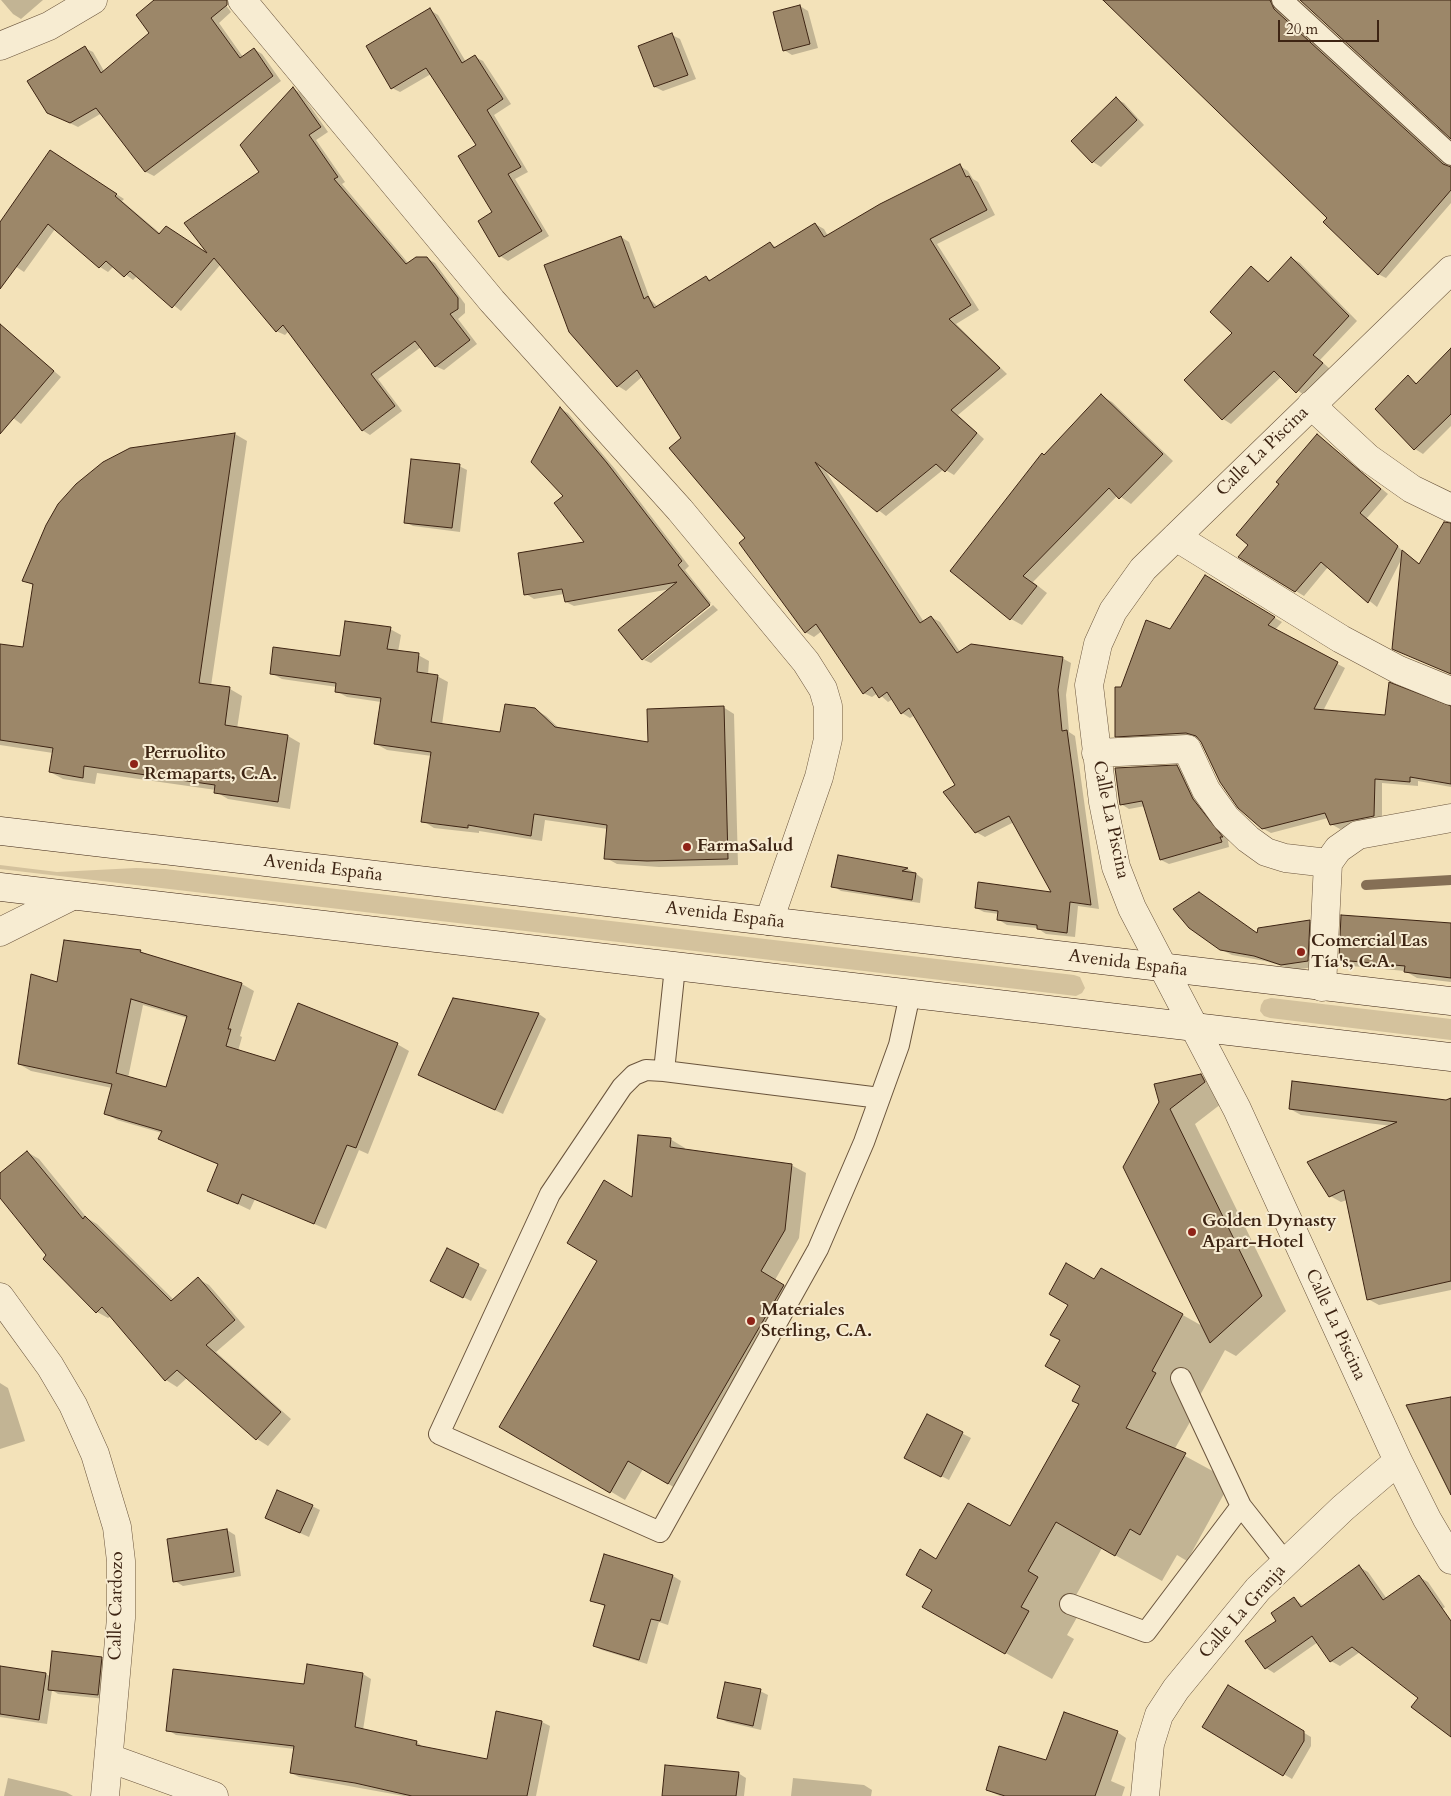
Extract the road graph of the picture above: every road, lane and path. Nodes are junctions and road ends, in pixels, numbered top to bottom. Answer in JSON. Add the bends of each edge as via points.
{"nodes":[{"id":1,"x":93,"y":0,"type":"edge"},
{"id":2,"x":242,"y":0,"type":"edge"},
{"id":3,"x":1282,"y":0,"type":"edge"},
{"id":4,"x":0,"y":46,"type":"edge"},
{"id":5,"x":1451,"y":155,"type":"edge"},
{"id":6,"x":1451,"y":270,"type":"edge"},
{"id":7,"x":1311,"y":405,"type":"junction"},
{"id":8,"x":1451,"y":508,"type":"edge"},
{"id":9,"x":1176,"y":537,"type":"junction"},
{"id":10,"x":1451,"y":691,"type":"edge"},
{"id":11,"x":1096,"y":753,"type":"junction"},
{"id":12,"x":1451,"y":818,"type":"edge"},
{"id":13,"x":0,"y":831,"type":"edge"},
{"id":14,"x":1328,"y":863,"type":"junction"},
{"id":15,"x":0,"y":887,"type":"edge"},
{"id":16,"x":72,"y":896,"type":"junction"},
{"id":17,"x":769,"y":922,"type":"junction"},
{"id":18,"x":0,"y":932,"type":"edge"},
{"id":19,"x":675,"y":967,"type":"junction"},
{"id":20,"x":1163,"y":968,"type":"junction"},
{"id":21,"x":1322,"y":986,"type":"junction"},
{"id":22,"x":910,"y":994,"type":"junction"},
{"id":23,"x":1451,"y":1002,"type":"edge"},
{"id":24,"x":1195,"y":1027,"type":"junction"},
{"id":25,"x":1451,"y":1057,"type":"edge"},
{"id":26,"x":664,"y":1071,"type":"junction"},
{"id":27,"x":880,"y":1098,"type":"junction"},
{"id":28,"x":0,"y":1297,"type":"edge"},
{"id":29,"x":1181,"y":1378,"type":"dead end"},
{"id":30,"x":1398,"y":1462,"type":"junction"},
{"id":31,"x":1241,"y":1506,"type":"junction"},
{"id":32,"x":1451,"y":1560,"type":"edge"},
{"id":33,"x":1286,"y":1563,"type":"junction"},
{"id":34,"x":1070,"y":1604,"type":"dead end"},
{"id":35,"x":109,"y":1758,"type":"junction"},
{"id":36,"x":105,"y":1796,"type":"edge"},
{"id":37,"x":214,"y":1796,"type":"edge"},
{"id":38,"x":1144,"y":1796,"type":"edge"}],
"edges":[{"from":1,"to":4,"type":"street","via":[[48,26]]},
{"from":2,"to":17,"type":"street","via":[[492,301],[680,510],[806,662],[823,689],[828,706],[828,739],[819,777]]},
{"from":3,"to":5,"type":"lane"},
{"from":6,"to":7,"type":"street","name":"Calle La Piscina"},
{"from":7,"to":8,"type":"street","via":[[1368,458],[1412,489]]},
{"from":7,"to":9,"type":"street","name":"Calle La Piscina"},
{"from":9,"to":10,"type":"street","via":[[1341,639],[1399,670]]},
{"from":9,"to":11,"type":"street","name":"Calle La Piscina","via":[[1144,569],[1113,611],[1098,644],[1089,685]]},
{"from":11,"to":14,"type":"street","via":[[1187,750],[1206,790],[1226,818],[1248,839],[1266,852]]},
{"from":11,"to":20,"type":"street","name":"Calle La Piscina","via":[[1116,866],[1132,908]]},
{"from":12,"to":14,"type":"street","via":[[1358,835],[1338,849]]},
{"from":13,"to":17,"type":"street","name":"Avenida España"},
{"from":14,"to":21,"type":"street"},
{"from":15,"to":16,"type":"street"},
{"from":16,"to":18,"type":"street"},
{"from":16,"to":19,"type":"street"},
{"from":17,"to":20,"type":"street","name":"Avenida España"},
{"from":19,"to":22,"type":"street"},
{"from":19,"to":26,"type":"lane"},
{"from":20,"to":21,"type":"street","name":"Avenida España"},
{"from":20,"to":24,"type":"street","name":"Calle La Piscina"},
{"from":21,"to":23,"type":"street","name":"Avenida España"},
{"from":22,"to":24,"type":"street"},
{"from":22,"to":27,"type":"lane","via":[[899,1045]]},
{"from":24,"to":25,"type":"street"},
{"from":24,"to":30,"type":"street","name":"Calle La Piscina","via":[[1237,1109]]},
{"from":26,"to":27,"type":"lane"},
{"from":26,"to":27,"type":"lane","via":[[646,1070],[634,1074],[550,1194],[439,1434],[660,1532],[818,1249]]},
{"from":28,"to":35,"type":"street","name":"Calle Cardozo","via":[[50,1366],[73,1405],[95,1454],[116,1527],[121,1562],[120,1618]]},
{"from":29,"to":31,"type":"lane"},
{"from":30,"to":32,"type":"street","name":"Calle La Piscina"},
{"from":30,"to":33,"type":"street","name":"Calle La Granja","via":[[1343,1508]]},
{"from":31,"to":33,"type":"lane"},
{"from":31,"to":34,"type":"lane","via":[[1146,1632]]},
{"from":33,"to":38,"type":"street","name":"Calle La Granja","via":[[1258,1590],[1176,1689],[1159,1715],[1150,1744]]},
{"from":35,"to":36,"type":"street","name":"Calle Cardozo"},
{"from":35,"to":37,"type":"street"}]}
